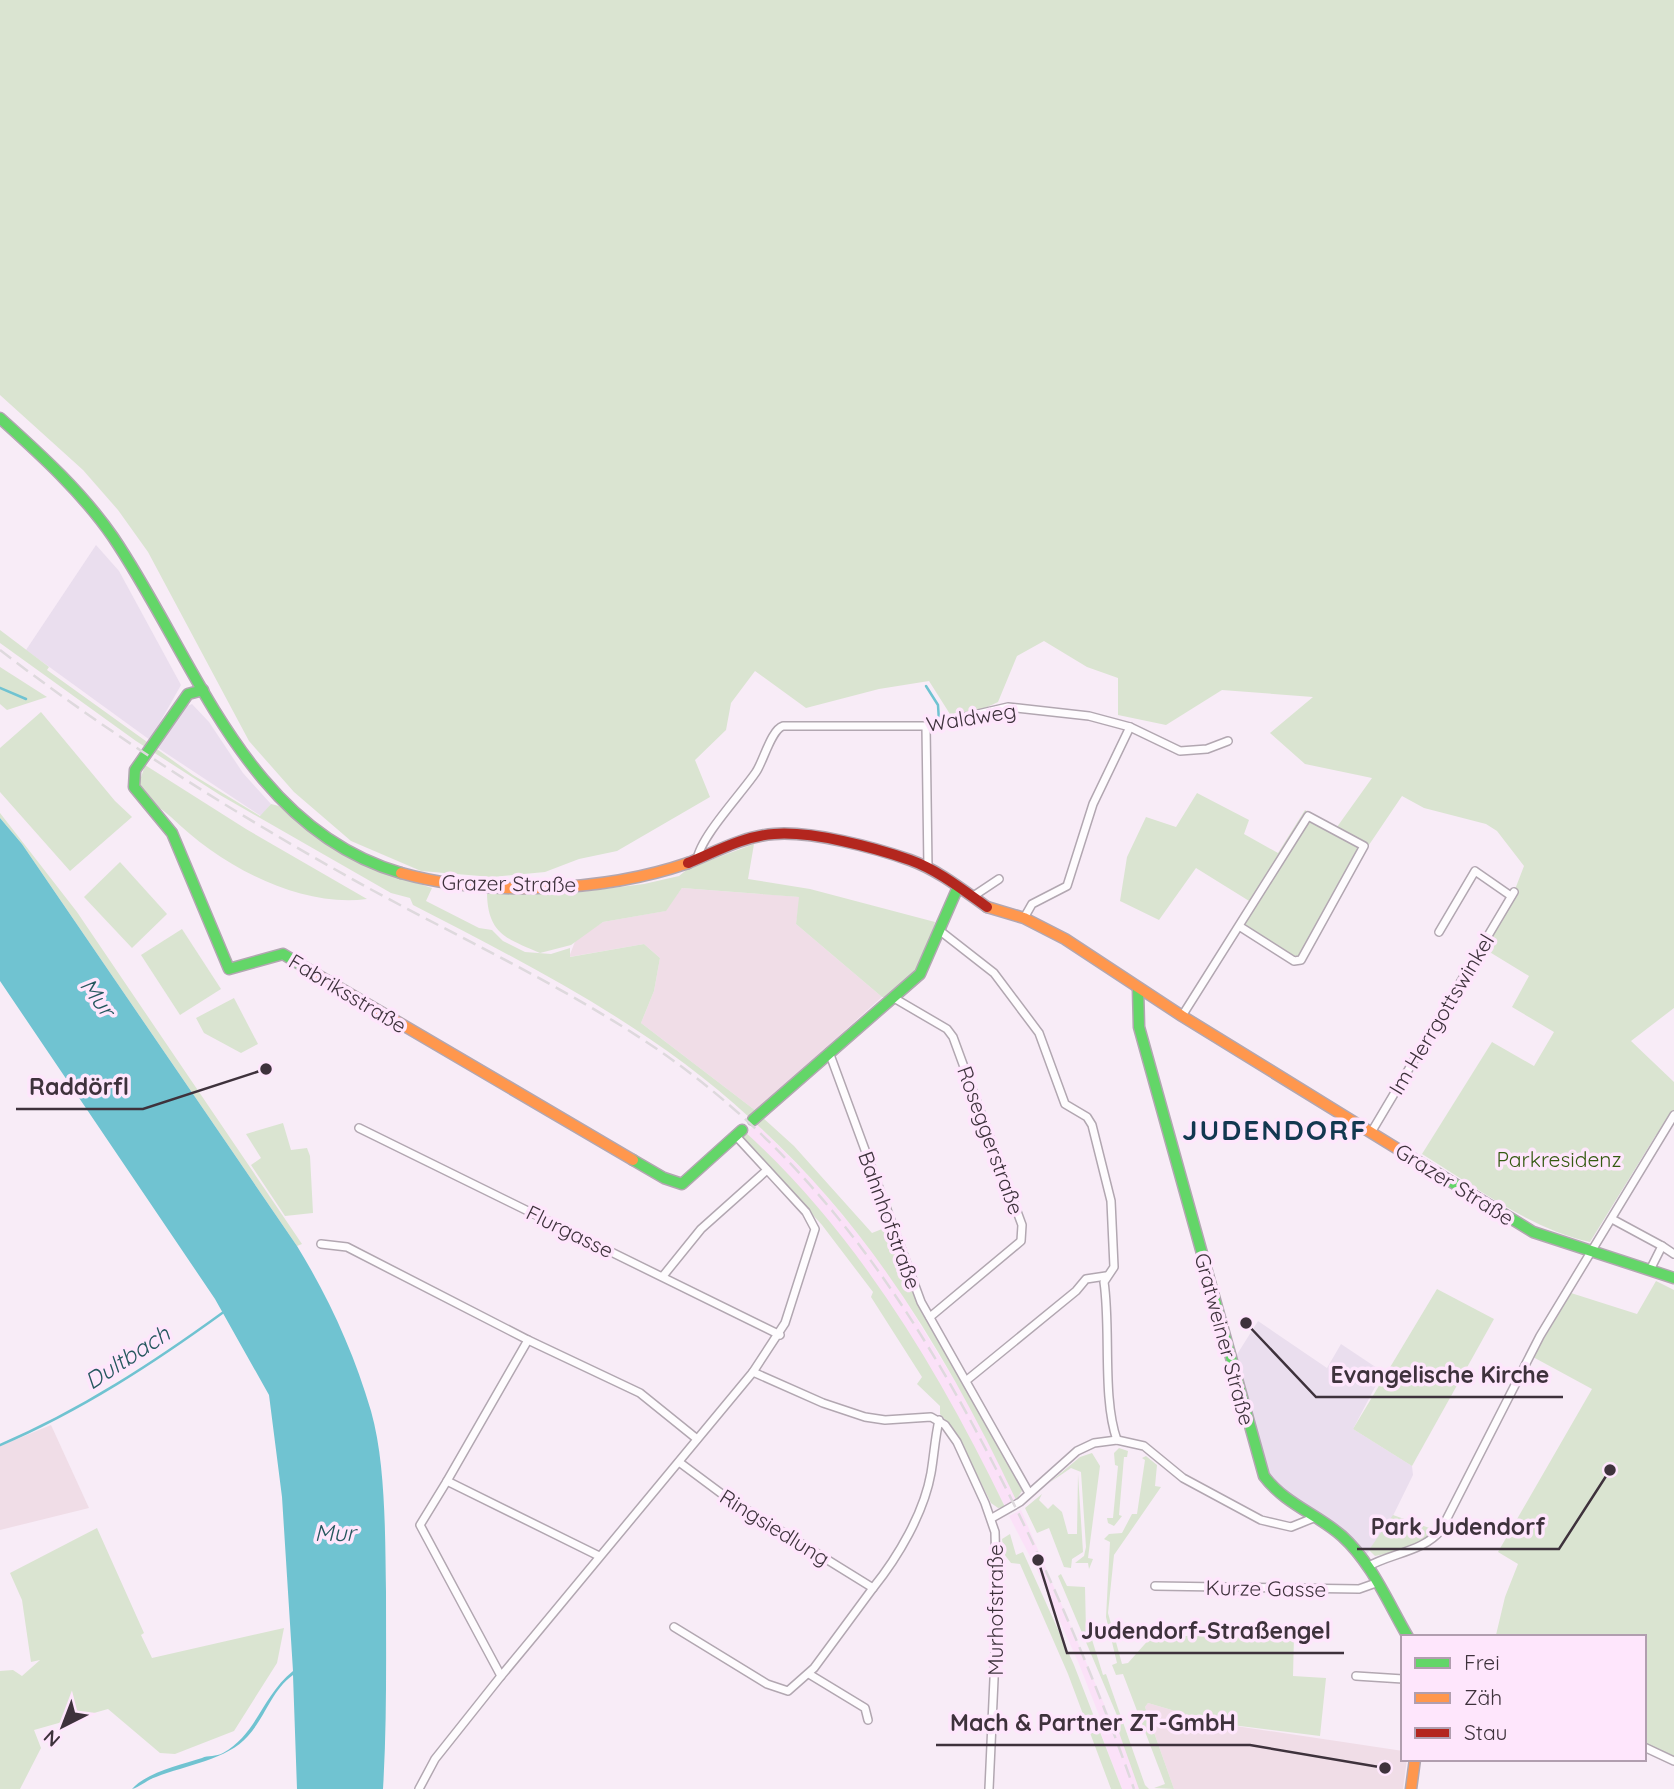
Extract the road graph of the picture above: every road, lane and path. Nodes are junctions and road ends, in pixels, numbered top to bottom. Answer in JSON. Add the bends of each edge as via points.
{"nodes":[{"id":1,"x":2,"y":419,"type":"edge"},
{"id":2,"x":203,"y":691,"type":"junction"},
{"id":3,"x":926,"y":726,"type":"junction"},
{"id":4,"x":1130,"y":727,"type":"junction"},
{"id":5,"x":1228,"y":741,"type":"dead end"},
{"id":6,"x":697,"y":860,"type":"junction"},
{"id":7,"x":929,"y":868,"type":"junction"},
{"id":8,"x":999,"y":879,"type":"dead end"},
{"id":9,"x":958,"y":887,"type":"junction"},
{"id":10,"x":972,"y":897,"type":"junction"},
{"id":11,"x":1024,"y":918,"type":"junction"},
{"id":12,"x":1239,"y":926,"type":"junction"},
{"id":13,"x":939,"y":930,"type":"junction"},
{"id":14,"x":1439,"y":932,"type":"dead end"},
{"id":15,"x":1138,"y":988,"type":"junction"},
{"id":16,"x":894,"y":998,"type":"junction"},
{"id":17,"x":1182,"y":1016,"type":"junction"},
{"id":18,"x":829,"y":1052,"type":"junction"},
{"id":19,"x":1674,"y":1115,"type":"edge"},
{"id":20,"x":752,"y":1120,"type":"dead end"},
{"id":21,"x":359,"y":1128,"type":"dead end"},
{"id":22,"x":1372,"y":1131,"type":"junction"},
{"id":23,"x":739,"y":1133,"type":"joint"},
{"id":24,"x":767,"y":1170,"type":"junction"},
{"id":25,"x":1612,"y":1219,"type":"junction"},
{"id":26,"x":321,"y":1244,"type":"dead end"},
{"id":27,"x":1661,"y":1246,"type":"junction"},
{"id":28,"x":1591,"y":1251,"type":"junction"},
{"id":29,"x":1674,"y":1254,"type":"edge"},
{"id":30,"x":1651,"y":1268,"type":"junction"},
{"id":31,"x":663,"y":1276,"type":"junction"},
{"id":32,"x":1106,"y":1276,"type":"junction"},
{"id":33,"x":1674,"y":1278,"type":"edge"},
{"id":34,"x":930,"y":1317,"type":"junction"},
{"id":35,"x":780,"y":1335,"type":"junction"},
{"id":36,"x":528,"y":1340,"type":"junction"},
{"id":37,"x":753,"y":1372,"type":"junction"},
{"id":38,"x":967,"y":1380,"type":"junction"},
{"id":39,"x":939,"y":1420,"type":"junction"},
{"id":40,"x":697,"y":1439,"type":"junction"},
{"id":41,"x":1117,"y":1440,"type":"junction"},
{"id":42,"x":679,"y":1462,"type":"junction"},
{"id":43,"x":447,"y":1481,"type":"junction"},
{"id":44,"x":1029,"y":1493,"type":"junction"},
{"id":45,"x":1316,"y":1517,"type":"junction"},
{"id":46,"x":992,"y":1518,"type":"junction"},
{"id":47,"x":599,"y":1556,"type":"junction"},
{"id":48,"x":1367,"y":1567,"type":"junction"},
{"id":49,"x":1377,"y":1583,"type":"junction"},
{"id":50,"x":1155,"y":1587,"type":"dead end"},
{"id":51,"x":873,"y":1588,"type":"junction"},
{"id":52,"x":674,"y":1627,"type":"dead end"},
{"id":53,"x":1407,"y":1635,"type":"edge"},
{"id":54,"x":809,"y":1674,"type":"junction"},
{"id":55,"x":501,"y":1676,"type":"junction"},
{"id":56,"x":1356,"y":1676,"type":"dead end"},
{"id":57,"x":1401,"y":1679,"type":"edge"},
{"id":58,"x":868,"y":1720,"type":"dead end"},
{"id":59,"x":1646,"y":1748,"type":"edge"},
{"id":60,"x":1415,"y":1761,"type":"edge"},
{"id":61,"x":1674,"y":1761,"type":"edge"},
{"id":62,"x":419,"y":1789,"type":"edge"},
{"id":63,"x":989,"y":1789,"type":"edge"},
{"id":64,"x":1410,"y":1789,"type":"edge"}],
"edges":[{"from":1,"to":2,"type":"main road","name":"Grazer Straße","via":[[60,473],[112,536]]},
{"from":2,"to":6,"type":"main road","name":"Grazer Straße","via":[[241,753],[289,809],[343,849],[381,867],[433,883],[548,888],[602,883]]},
{"from":2,"to":23,"type":"main road","name":"Fabriksstraße","via":[[188,694],[132,780],[134,792],[163,818],[174,838],[229,969],[283,954],[664,1178],[682,1184]]},
{"from":3,"to":4,"type":"street","name":"Waldweg","via":[[1008,708],[1089,716]]},
{"from":3,"to":6,"type":"street","name":"Waldweg","via":[[777,728],[767,754]]},
{"from":3,"to":7,"type":"street"},
{"from":4,"to":5,"type":"street","name":"Waldweg","via":[[1180,751],[1207,749]]},
{"from":4,"to":11,"type":"street","via":[[1093,804],[1067,886],[1032,904]]},
{"from":6,"to":7,"type":"main road","name":"Grazer Straße","via":[[754,838],[790,834],[872,849]]},
{"from":7,"to":9,"type":"main road","name":"Grazer Straße"},
{"from":8,"to":10,"type":"street"},
{"from":9,"to":10,"type":"main road","name":"Grazer Straße"},
{"from":9,"to":13,"type":"main road"},
{"from":10,"to":11,"type":"main road","name":"Grazer Straße","via":[[990,909]]},
{"from":11,"to":15,"type":"main road","name":"Grazer Straße","via":[[1065,939]]},
{"from":12,"to":12,"type":"street","via":[[1308,816],[1364,846],[1301,960],[1294,961]]},
{"from":12,"to":17,"type":"street"},
{"from":13,"to":16,"type":"main road","via":[[926,967]]},
{"from":13,"to":32,"type":"street","via":[[994,973],[1040,1033],[1065,1104],[1092,1125],[1111,1200],[1114,1267]]},
{"from":14,"to":22,"type":"street","name":"Im Herrgottswinkel","via":[[1475,871],[1512,894]]},
{"from":15,"to":17,"type":"main road","name":"Grazer Straße"},
{"from":15,"to":45,"type":"main road","name":"Gratweiner Straße","via":[[1139,1027],[1261,1470],[1278,1494]]},
{"from":16,"to":18,"type":"main road"},
{"from":16,"to":34,"type":"street","name":"Roseggerstraße","via":[[953,1037],[1022,1225],[1021,1241]]},
{"from":17,"to":22,"type":"main road","name":"Grazer Straße"},
{"from":18,"to":20,"type":"main road"},
{"from":18,"to":34,"type":"street","name":"Bahnhofstraße"},
{"from":19,"to":25,"type":"street"},
{"from":21,"to":31,"type":"street","name":"Flurgasse"},
{"from":22,"to":28,"type":"main road","name":"Grazer Straße","via":[[1533,1232]]},
{"from":23,"to":24,"type":"street"},
{"from":24,"to":31,"type":"street","via":[[701,1229]]},
{"from":24,"to":35,"type":"street","via":[[809,1216],[815,1229]]},
{"from":25,"to":27,"type":"street"},
{"from":25,"to":28,"type":"street"},
{"from":26,"to":36,"type":"street","via":[[347,1247]]},
{"from":27,"to":29,"type":"street"},
{"from":27,"to":30,"type":"street"},
{"from":28,"to":30,"type":"main road","name":"Grazer Straße"},
{"from":28,"to":48,"type":"street","via":[[1534,1347],[1441,1530],[1433,1540]]},
{"from":30,"to":33,"type":"main road","name":"Grazer Straße"},
{"from":31,"to":35,"type":"street","name":"Flurgasse"},
{"from":32,"to":38,"type":"street","via":[[1086,1279]]},
{"from":32,"to":41,"type":"street","via":[[1111,1415]]},
{"from":34,"to":38,"type":"street","name":"Bahnhofstraße"},
{"from":35,"to":37,"type":"street"},
{"from":36,"to":40,"type":"street","via":[[640,1393]]},
{"from":36,"to":43,"type":"street"},
{"from":37,"to":39,"type":"street","via":[[854,1414],[880,1420],[923,1416]]},
{"from":37,"to":40,"type":"street"},
{"from":38,"to":44,"type":"street","name":"Bahnhofstraße"},
{"from":39,"to":46,"type":"street","via":[[957,1442]]},
{"from":39,"to":51,"type":"street","via":[[922,1502],[889,1569]]},
{"from":40,"to":42,"type":"street"},
{"from":41,"to":44,"type":"street","via":[[1077,1451]]},
{"from":41,"to":45,"type":"street","via":[[1151,1450],[1183,1478],[1261,1520],[1291,1527]]},
{"from":42,"to":47,"type":"street"},
{"from":42,"to":51,"type":"street","name":"Ringsiedlung","via":[[726,1497]]},
{"from":43,"to":47,"type":"street"},
{"from":43,"to":55,"type":"street","via":[[420,1525]]},
{"from":44,"to":46,"type":"street","name":"Murhofstraße"},
{"from":45,"to":48,"type":"main road","name":"Gratweiner Straße","via":[[1343,1537]]},
{"from":46,"to":63,"type":"street","name":"Murhofstraße","via":[[998,1568]]},
{"from":47,"to":55,"type":"street"},
{"from":48,"to":49,"type":"main road","name":"Gratweiner Straße"},
{"from":49,"to":50,"type":"street","name":"Kurze Gasse","via":[[1359,1589]]},
{"from":49,"to":53,"type":"main road","name":"Gratweiner Straße"},
{"from":51,"to":54,"type":"street"},
{"from":52,"to":54,"type":"street","via":[[768,1684],[788,1691]]},
{"from":54,"to":58,"type":"street","via":[[865,1708]]},
{"from":55,"to":62,"type":"street","via":[[435,1759]]},
{"from":56,"to":57,"type":"street"},
{"from":59,"to":61,"type":"street"},
{"from":60,"to":64,"type":"main road"}]}
